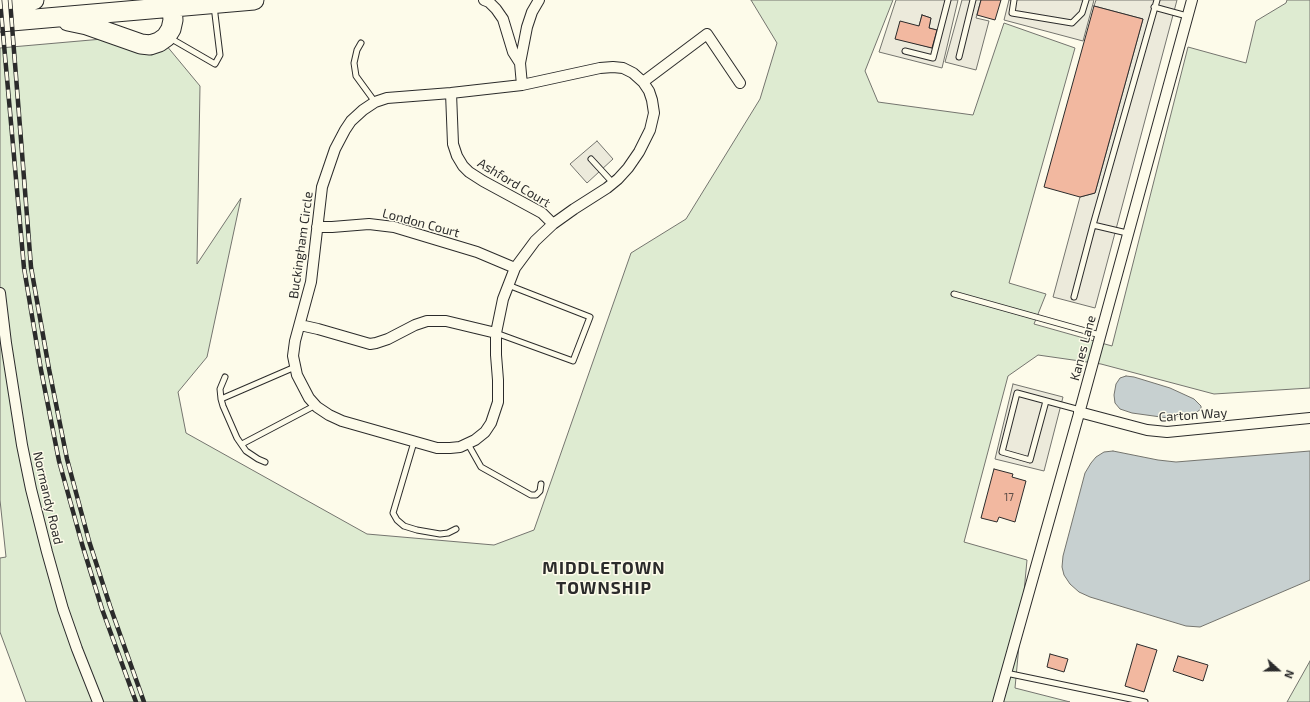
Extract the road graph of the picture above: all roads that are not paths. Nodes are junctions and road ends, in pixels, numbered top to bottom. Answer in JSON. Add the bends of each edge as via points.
{"nodes":[{"id":1,"x":34,"y":0,"type":"edge"},
{"id":2,"x":254,"y":0,"type":"edge"},
{"id":3,"x":484,"y":0,"type":"edge"},
{"id":4,"x":539,"y":0,"type":"edge"},
{"id":5,"x":948,"y":0,"type":"edge"},
{"id":6,"x":973,"y":0,"type":"edge"},
{"id":7,"x":1014,"y":0,"type":"edge"},
{"id":8,"x":1086,"y":0,"type":"edge"},
{"id":9,"x":1157,"y":0,"type":"edge"},
{"id":10,"x":1192,"y":0,"type":"edge"},
{"id":11,"x":0,"y":3,"type":"edge"},
{"id":12,"x":171,"y":3,"type":"edge"},
{"id":13,"x":214,"y":3,"type":"junction"},
{"id":14,"x":1154,"y":7,"type":"junction"},
{"id":15,"x":1187,"y":16,"type":"junction"},
{"id":16,"x":43,"y":18,"type":"junction"},
{"id":17,"x":0,"y":22,"type":"edge"},
{"id":18,"x":166,"y":36,"type":"junction"},
{"id":19,"x":360,"y":43,"type":"dead end"},
{"id":20,"x":905,"y":51,"type":"dead end"},
{"id":21,"x":959,"y":57,"type":"dead end"},
{"id":22,"x":520,"y":63,"type":"junction"},
{"id":23,"x":643,"y":82,"type":"junction"},
{"id":24,"x":740,"y":83,"type":"dead end"},
{"id":25,"x":522,"y":85,"type":"junction"},
{"id":26,"x":452,"y":93,"type":"junction"},
{"id":27,"x":375,"y":102,"type":"junction"},
{"id":28,"x":591,"y":159,"type":"dead end"},
{"id":29,"x":613,"y":183,"type":"junction"},
{"id":30,"x":553,"y":224,"type":"junction"},
{"id":31,"x":1093,"y":225,"type":"junction"},
{"id":32,"x":317,"y":226,"type":"junction"},
{"id":33,"x":1127,"y":233,"type":"junction"},
{"id":34,"x":515,"y":268,"type":"junction"},
{"id":35,"x":508,"y":286,"type":"junction"},
{"id":36,"x":0,"y":292,"type":"edge"},
{"id":37,"x":954,"y":294,"type":"dead end"},
{"id":38,"x":1074,"y":297,"type":"dead end"},
{"id":39,"x":300,"y":326,"type":"junction"},
{"id":40,"x":496,"y":333,"type":"junction"},
{"id":41,"x":1100,"y":335,"type":"junction"},
{"id":42,"x":295,"y":366,"type":"junction"},
{"id":43,"x":225,"y":377,"type":"dead end"},
{"id":44,"x":221,"y":399,"type":"junction"},
{"id":45,"x":1046,"y":401,"type":"junction"},
{"id":46,"x":316,"y":405,"type":"junction"},
{"id":47,"x":1079,"y":411,"type":"junction"},
{"id":48,"x":1310,"y":418,"type":"edge"},
{"id":49,"x":414,"y":442,"type":"junction"},
{"id":50,"x":242,"y":444,"type":"junction"},
{"id":51,"x":468,"y":444,"type":"junction"},
{"id":52,"x":265,"y":462,"type":"dead end"},
{"id":53,"x":540,"y":484,"type":"dead end"},
{"id":54,"x":456,"y":529,"type":"dead end"},
{"id":55,"x":1006,"y":673,"type":"junction"},
{"id":56,"x":98,"y":702,"type":"edge"},
{"id":57,"x":998,"y":702,"type":"edge"},
{"id":58,"x":1145,"y":702,"type":"edge"}],
"edges":[{"from":1,"to":11,"type":"highway"},
{"from":2,"to":13,"type":"highway"},
{"from":3,"to":22,"type":"street","via":[[503,19],[513,52]]},
{"from":4,"to":22,"type":"street","via":[[526,27]]},
{"from":5,"to":20,"type":"lane","via":[[933,58]]},
{"from":6,"to":21,"type":"lane"},
{"from":7,"to":8,"type":"lane","via":[[1012,13],[1072,22],[1082,13]]},
{"from":9,"to":14,"type":"lane"},
{"from":10,"to":15,"type":"street","name":"Kanes Lane"},
{"from":12,"to":13,"type":"highway"},
{"from":12,"to":16,"type":"highway"},
{"from":12,"to":18,"type":"highway","via":[[173,20]]},
{"from":13,"to":18,"type":"lane","via":[[220,55],[215,64]]},
{"from":14,"to":15,"type":"lane"},
{"from":14,"to":31,"type":"lane"},
{"from":15,"to":33,"type":"street","name":"Kanes Lane"},
{"from":16,"to":17,"type":"highway"},
{"from":16,"to":18,"type":"highway","via":[[76,22],[142,44],[150,45]]},
{"from":19,"to":27,"type":"lane","via":[[354,63],[356,76]]},
{"from":22,"to":25,"type":"street"},
{"from":23,"to":24,"type":"street","via":[[707,34]]},
{"from":23,"to":25,"type":"street","name":"Buckingham Circle","via":[[633,73],[613,67]]},
{"from":23,"to":29,"type":"street","name":"Buckingham Circle","via":[[652,100],[653,121],[639,152]]},
{"from":25,"to":26,"type":"street","name":"Buckingham Circle"},
{"from":26,"to":27,"type":"street","name":"Buckingham Circle","via":[[400,96]]},
{"from":26,"to":30,"type":"street","name":"Ashford Court","via":[[453,144],[463,166],[483,181],[542,213]]},
{"from":27,"to":32,"type":"street","name":"Buckingham Circle","via":[[351,121],[342,137],[322,187]]},
{"from":28,"to":29,"type":"lane"},
{"from":29,"to":30,"type":"street","name":"Buckingham Circle"},
{"from":30,"to":34,"type":"street","name":"Buckingham Circle","via":[[535,241]]},
{"from":31,"to":33,"type":"lane"},
{"from":31,"to":38,"type":"lane"},
{"from":32,"to":34,"type":"street","name":"London Court","via":[[370,224],[394,227],[477,252]]},
{"from":32,"to":39,"type":"street","name":"Buckingham Circle","via":[[311,282]]},
{"from":33,"to":41,"type":"street","name":"Kanes Lane"},
{"from":34,"to":35,"type":"street","name":"Buckingham Circle"},
{"from":35,"to":40,"type":"street","name":"Buckingham Circle","via":[[499,313]]},
{"from":35,"to":40,"type":"lane","via":[[590,317],[573,361]]},
{"from":36,"to":56,"type":"street","name":"Normandy Road","via":[[7,351],[31,489],[63,609]]},
{"from":37,"to":41,"type":"lane"},
{"from":39,"to":40,"type":"street","via":[[370,344],[388,339],[415,325],[432,321]]},
{"from":39,"to":42,"type":"street","name":"Buckingham Circle","via":[[295,341]]},
{"from":40,"to":51,"type":"street","name":"Buckingham Circle","via":[[499,394],[495,414],[485,432]]},
{"from":41,"to":47,"type":"street","name":"Kanes Lane"},
{"from":42,"to":44,"type":"lane"},
{"from":42,"to":46,"type":"street","name":"Buckingham Circle","via":[[303,388]]},
{"from":43,"to":44,"type":"lane","via":[[220,389]]},
{"from":44,"to":50,"type":"lane"},
{"from":45,"to":45,"type":"lane","via":[[1017,393],[1002,452],[1030,460]]},
{"from":45,"to":47,"type":"lane"},
{"from":46,"to":49,"type":"street","name":"Buckingham Circle","via":[[342,421]]},
{"from":46,"to":50,"type":"lane"},
{"from":47,"to":48,"type":"street","name":"Carton Way","via":[[1147,430],[1167,432]]},
{"from":47,"to":55,"type":"street","name":"Kanes Lane"},
{"from":49,"to":51,"type":"street","name":"Buckingham Circle","via":[[444,448]]},
{"from":49,"to":54,"type":"lane","via":[[393,513],[396,520],[404,526],[440,534]]},
{"from":50,"to":52,"type":"lane","via":[[246,451]]},
{"from":51,"to":53,"type":"lane","via":[[481,467],[531,495],[536,495],[540,491]]},
{"from":55,"to":57,"type":"street","name":"Kanes Lane"},
{"from":55,"to":58,"type":"lane"}]}
